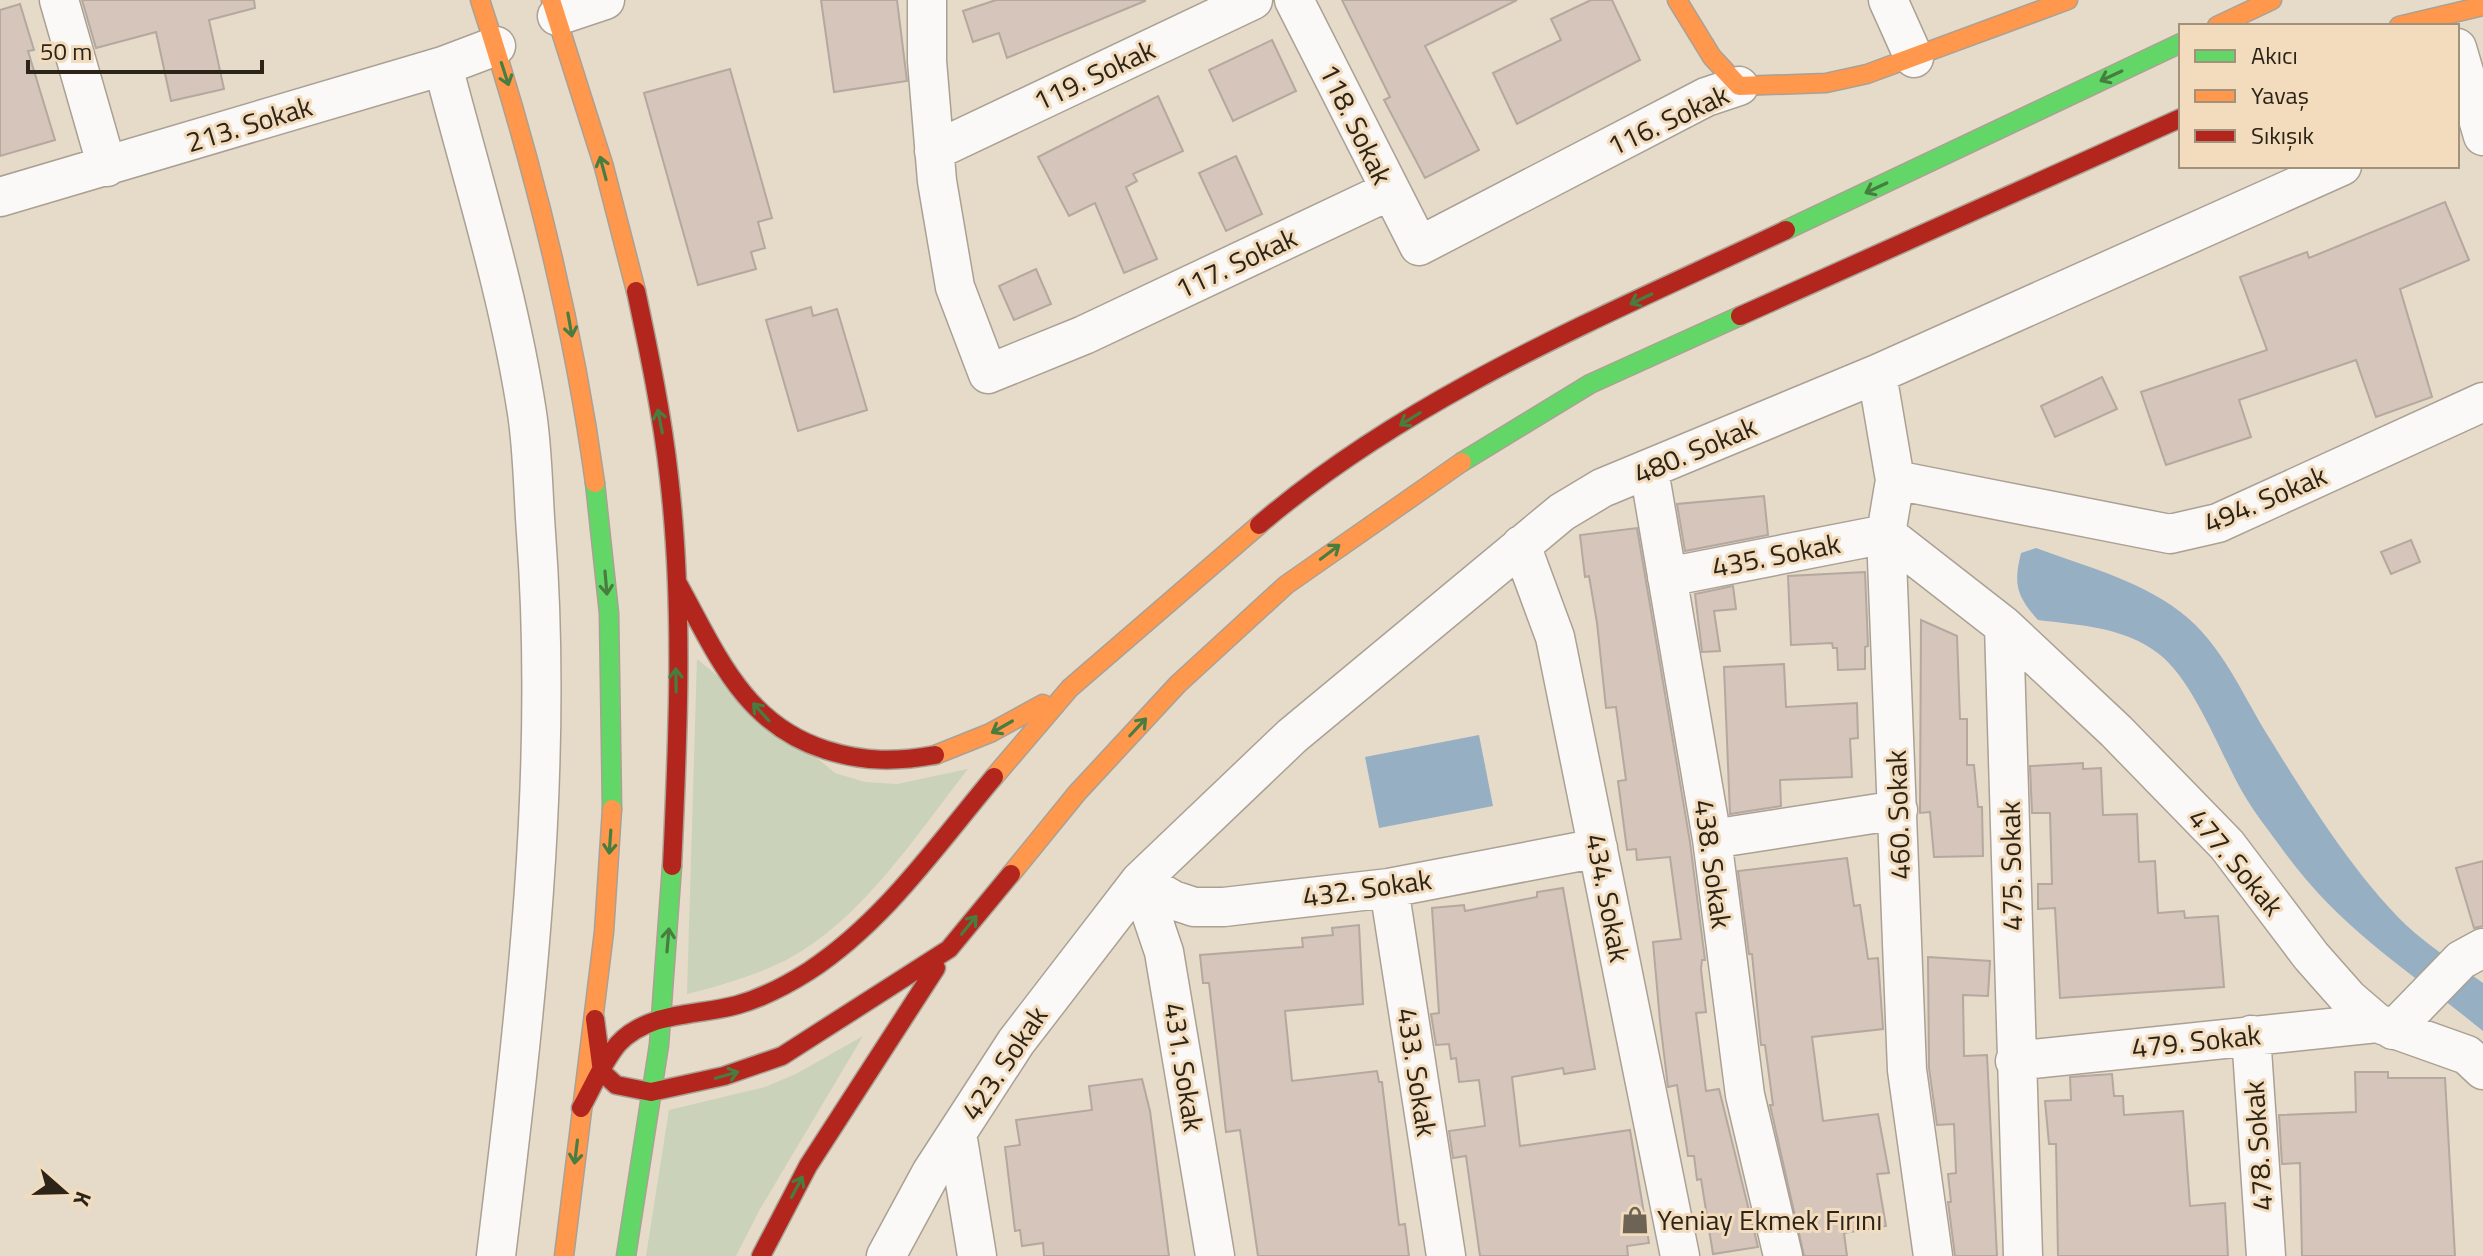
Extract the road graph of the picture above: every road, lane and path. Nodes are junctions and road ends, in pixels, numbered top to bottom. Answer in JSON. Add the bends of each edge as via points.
{"nodes":[{"id":1,"x":59,"y":0,"type":"edge"},
{"id":2,"x":480,"y":0,"type":"edge"},
{"id":3,"x":605,"y":0,"type":"edge"},
{"id":4,"x":927,"y":0,"type":"edge"},
{"id":5,"x":1253,"y":0,"type":"edge"},
{"id":6,"x":1294,"y":0,"type":"edge"},
{"id":7,"x":1677,"y":0,"type":"edge"},
{"id":8,"x":1888,"y":0,"type":"edge"},
{"id":9,"x":2272,"y":0,"type":"edge"},
{"id":10,"x":2056,"y":2,"type":"edge"},
{"id":11,"x":554,"y":8,"type":"edge"},
{"id":12,"x":2460,"y":23,"type":"edge"},
{"id":13,"x":2221,"y":24,"type":"edge"},
{"id":14,"x":2440,"y":24,"type":"edge"},
{"id":15,"x":2179,"y":44,"type":"edge"},
{"id":16,"x":496,"y":46,"type":"junction"},
{"id":17,"x":1914,"y":58,"type":"junction"},
{"id":18,"x":443,"y":66,"type":"junction"},
{"id":19,"x":1739,"y":86,"type":"junction"},
{"id":20,"x":2179,"y":119,"type":"edge"},
{"id":21,"x":2471,"y":119,"type":"edge"},
{"id":22,"x":934,"y":151,"type":"junction"},
{"id":23,"x":107,"y":167,"type":"junction"},
{"id":24,"x":2338,"y":168,"type":"edge"},
{"id":25,"x":1389,"y":191,"type":"junction"},
{"id":26,"x":0,"y":197,"type":"edge"},
{"id":27,"x":1419,"y":246,"type":"joint"},
{"id":28,"x":1877,"y":374,"type":"junction"},
{"id":29,"x":2483,"y":402,"type":"edge"},
{"id":30,"x":1649,"y":470,"type":"junction"},
{"id":31,"x":1895,"y":480,"type":"junction"},
{"id":32,"x":1886,"y":534,"type":"junction"},
{"id":33,"x":1521,"y":545,"type":"junction"},
{"id":34,"x":1667,"y":577,"type":"junction"},
{"id":35,"x":675,"y":580,"type":"junction"},
{"id":36,"x":2004,"y":626,"type":"junction"},
{"id":37,"x":1070,"y":688,"type":"junction"},
{"id":38,"x":1898,"y":810,"type":"junction"},
{"id":39,"x":1712,"y":839,"type":"junction"},
{"id":40,"x":1598,"y":848,"type":"junction"},
{"id":41,"x":1140,"y":881,"type":"junction"},
{"id":42,"x":1389,"y":888,"type":"junction"},
{"id":43,"x":949,"y":949,"type":"junction"},
{"id":44,"x":2472,"y":954,"type":"edge"},
{"id":45,"x":661,"y":1018,"type":"junction"},
{"id":46,"x":595,"y":1019,"type":"junction"},
{"id":47,"x":2385,"y":1026,"type":"junction"},
{"id":48,"x":2251,"y":1035,"type":"junction"},
{"id":49,"x":2015,"y":1061,"type":"junction"},
{"id":50,"x":2483,"y":1070,"type":"edge"},
{"id":51,"x":602,"y":1072,"type":"junction"},
{"id":52,"x":651,"y":1092,"type":"junction"},
{"id":53,"x":581,"y":1108,"type":"junction"},
{"id":54,"x":957,"y":1133,"type":"junction"},
{"id":55,"x":496,"y":1256,"type":"edge"},
{"id":56,"x":564,"y":1256,"type":"edge"},
{"id":57,"x":626,"y":1256,"type":"edge"},
{"id":58,"x":761,"y":1256,"type":"edge"},
{"id":59,"x":886,"y":1256,"type":"edge"},
{"id":60,"x":977,"y":1256,"type":"edge"},
{"id":61,"x":1215,"y":1256,"type":"edge"},
{"id":62,"x":1446,"y":1256,"type":"edge"},
{"id":63,"x":1680,"y":1256,"type":"edge"},
{"id":64,"x":1783,"y":1256,"type":"edge"},
{"id":65,"x":1933,"y":1256,"type":"edge"},
{"id":66,"x":2023,"y":1256,"type":"edge"},
{"id":67,"x":2266,"y":1256,"type":"edge"}],
"edges":[{"from":1,"to":23,"type":"street"},
{"from":2,"to":16,"type":"main road"},
{"from":3,"to":11,"type":"street"},
{"from":4,"to":22,"type":"street"},
{"from":5,"to":22,"type":"street","name":"119. Sokak"},
{"from":6,"to":25,"type":"street","name":"118. Sokak"},
{"from":7,"to":19,"type":"main road","via":[[1712,57]]},
{"from":8,"to":17,"type":"street"},
{"from":9,"to":13,"type":"main road"},
{"from":10,"to":17,"type":"main road","name":"116. Sokak"},
{"from":35,"to":11,"type":"main road","one_way":true,"via":[[666,453],[647,350],[619,227]]},
{"from":12,"to":14,"type":"main road"},
{"from":12,"to":21,"type":"street"},
{"from":15,"to":37,"type":"main road","one_way":true,"via":[[1488,371],[1288,501]]},
{"from":16,"to":18,"type":"street","name":"213. Sokak"},
{"from":16,"to":46,"type":"main road","one_way":true,"via":[[533,163],[565,293],[601,517],[610,637],[612,821]]},
{"from":17,"to":19,"type":"main road","name":"116. Sokak","via":[[1826,83]]},
{"from":18,"to":23,"type":"street","name":"213. Sokak"},
{"from":18,"to":55,"type":"street","via":[[513,334],[528,416],[539,571],[544,724],[535,915]]},
{"from":19,"to":27,"type":"street","name":"116. Sokak","via":[[1706,97]]},
{"from":43,"to":20,"type":"main road","one_way":true,"via":[[1077,793],[1178,684],[1286,585],[1440,476],[1590,384]]},
{"from":22,"to":25,"type":"street","name":"117. Sokak","via":[[955,287],[988,374],[1084,335]]},
{"from":23,"to":26,"type":"street","name":"213. Sokak"},
{"from":24,"to":28,"type":"street","name":"480. Sokak"},
{"from":25,"to":27,"type":"street","name":"118. Sokak"},
{"from":28,"to":30,"type":"street","name":"480. Sokak"},
{"from":28,"to":31,"type":"street","name":"460. Sokak"},
{"from":29,"to":31,"type":"street","name":"494. Sokak","via":[[2218,523],[2170,534]]},
{"from":30,"to":33,"type":"street","name":"480. Sokak","via":[[1602,488]]},
{"from":30,"to":34,"type":"street","name":"438. Sokak"},
{"from":31,"to":32,"type":"street","name":"460. Sokak"},
{"from":32,"to":34,"type":"street","name":"435. Sokak"},
{"from":32,"to":36,"type":"street"},
{"from":32,"to":38,"type":"street","name":"460. Sokak"},
{"from":33,"to":40,"type":"street","name":"434. Sokak","via":[[1555,637]]},
{"from":33,"to":41,"type":"street","name":"480. Sokak","via":[[1292,736]]},
{"from":34,"to":39,"type":"street","name":"438. Sokak"},
{"from":37,"to":35,"type":"main road","one_way":true,"via":[[981,740],[934,756],[857,760],[771,724],[724,663]]},
{"from":45,"to":35,"type":"main road","one_way":true,"via":[[677,770]]},
{"from":36,"to":47,"type":"street","name":"477. Sokak","via":[[2227,845],[2311,956],[2349,999]]},
{"from":36,"to":49,"type":"street","name":"475. Sokak"},
{"from":37,"to":45,"type":"main road","via":[[872,922],[843,948],[801,976],[749,1000]]},
{"from":38,"to":39,"type":"street"},
{"from":38,"to":65,"type":"street","name":"460. Sokak","via":[[1907,1070]]},
{"from":39,"to":64,"type":"street","name":"438. Sokak","via":[[1745,1095]]},
{"from":40,"to":42,"type":"street","name":"432. Sokak"},
{"from":40,"to":63,"type":"street","name":"434. Sokak"},
{"from":41,"to":42,"type":"street","name":"432. Sokak","via":[[1194,907]]},
{"from":41,"to":54,"type":"street","name":"423. Sokak","via":[[1016,1042]]},
{"from":41,"to":61,"type":"street","name":"431. Sokak","via":[[1164,952]]},
{"from":42,"to":62,"type":"street","name":"433. Sokak"},
{"from":52,"to":43,"type":"main road","one_way":true,"via":[[782,1056]]},
{"from":58,"to":43,"type":"main road","one_way":true,"via":[[808,1166]]},
{"from":44,"to":47,"type":"street"},
{"from":45,"to":51,"type":"main road","via":[[619,1043]]},
{"from":45,"to":52,"type":"main road"},
{"from":46,"to":51,"type":"main road"},
{"from":46,"to":53,"type":"main road"},
{"from":47,"to":48,"type":"street","name":"479. Sokak"},
{"from":47,"to":50,"type":"street","name":"477. Sokak","via":[[2467,1055]]},
{"from":48,"to":49,"type":"street","name":"479. Sokak"},
{"from":48,"to":67,"type":"street","name":"478. Sokak"},
{"from":49,"to":66,"type":"street","name":"475. Sokak"},
{"from":51,"to":52,"type":"main road","via":[[616,1085]]},
{"from":51,"to":53,"type":"main road"},
{"from":52,"to":57,"type":"main road"},
{"from":53,"to":56,"type":"main road","one_way":true},
{"from":54,"to":59,"type":"street","name":"423. Sokak"},
{"from":54,"to":60,"type":"street"}]}
